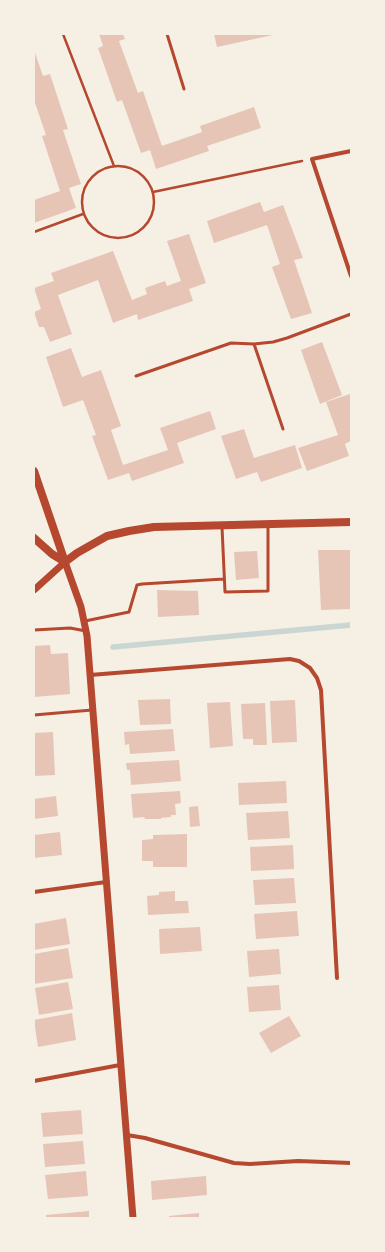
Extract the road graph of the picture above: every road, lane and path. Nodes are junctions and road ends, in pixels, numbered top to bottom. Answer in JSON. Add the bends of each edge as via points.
{"nodes":[{"id":1,"x":63,"y":34,"type":"edge"},
{"id":2,"x":167,"y":34,"type":"edge"},
{"id":3,"x":184,"y":89,"type":"dead end"},
{"id":4,"x":351,"y":151,"type":"edge"},
{"id":5,"x":312,"y":159,"type":"junction"},
{"id":6,"x":114,"y":166,"type":"junction"},
{"id":7,"x":153,"y":192,"type":"junction"},
{"id":8,"x":83,"y":214,"type":"junction"},
{"id":9,"x":34,"y":232,"type":"edge"},
{"id":10,"x":351,"y":276,"type":"edge"},
{"id":11,"x":351,"y":314,"type":"edge"},
{"id":12,"x":254,"y":344,"type":"junction"},
{"id":13,"x":136,"y":376,"type":"dead end"},
{"id":14,"x":283,"y":428,"type":"dead end"},
{"id":15,"x":34,"y":471,"type":"edge"},
{"id":16,"x":351,"y":522,"type":"edge"},
{"id":17,"x":268,"y":524,"type":"junction"},
{"id":18,"x":222,"y":525,"type":"junction"},
{"id":19,"x":34,"y":538,"type":"edge"},
{"id":20,"x":65,"y":562,"type":"junction"},
{"id":21,"x":224,"y":579,"type":"junction"},
{"id":22,"x":34,"y":590,"type":"edge"},
{"id":23,"x":85,"y":621,"type":"junction"},
{"id":24,"x":34,"y":630,"type":"edge"},
{"id":25,"x":86,"y":631,"type":"junction"},
{"id":26,"x":90,"y":675,"type":"junction"},
{"id":27,"x":92,"y":710,"type":"junction"},
{"id":28,"x":34,"y":715,"type":"edge"},
{"id":29,"x":106,"y":882,"type":"junction"},
{"id":30,"x":34,"y":892,"type":"edge"},
{"id":31,"x":337,"y":978,"type":"dead end"},
{"id":32,"x":120,"y":1065,"type":"junction"},
{"id":33,"x":34,"y":1080,"type":"edge"},
{"id":34,"x":127,"y":1135,"type":"junction"},
{"id":35,"x":351,"y":1163,"type":"edge"},
{"id":36,"x":133,"y":1218,"type":"edge"}],
"edges":[{"from":1,"to":6,"type":"path"},
{"from":2,"to":3,"type":"lane"},
{"from":4,"to":5,"type":"street"},
{"from":5,"to":7,"type":"path"},
{"from":5,"to":10,"type":"street"},
{"from":6,"to":7,"type":"path","via":[[136,171],[146,178]]},
{"from":6,"to":8,"type":"path","via":[[103,169],[89,181],[83,191]]},
{"from":7,"to":8,"type":"path","via":[[154,210],[150,221],[143,230],[133,236],[122,239],[107,237],[97,232]]},
{"from":8,"to":9,"type":"path"},
{"from":11,"to":12,"type":"lane","via":[[287,338]]},
{"from":12,"to":13,"type":"lane","via":[[231,343]]},
{"from":12,"to":14,"type":"lane"},
{"from":15,"to":20,"type":"main road"},
{"from":16,"to":17,"type":"main road"},
{"from":17,"to":18,"type":"main road"},
{"from":17,"to":21,"type":"lane","via":[[268,591],[225,592]]},
{"from":18,"to":20,"type":"main road","via":[[129,530],[91,544]]},
{"from":18,"to":21,"type":"lane"},
{"from":19,"to":20,"type":"main road"},
{"from":20,"to":22,"type":"street"},
{"from":20,"to":23,"type":"street"},
{"from":21,"to":23,"type":"lane","via":[[137,585],[129,612]]},
{"from":23,"to":25,"type":"street"},
{"from":24,"to":25,"type":"lane","via":[[70,628]]},
{"from":25,"to":26,"type":"street"},
{"from":26,"to":27,"type":"street"},
{"from":26,"to":31,"type":"street","via":[[290,659],[310,668],[321,690]]},
{"from":27,"to":28,"type":"lane"},
{"from":27,"to":29,"type":"street"},
{"from":29,"to":30,"type":"street"},
{"from":29,"to":32,"type":"street"},
{"from":32,"to":33,"type":"street"},
{"from":32,"to":34,"type":"street"},
{"from":34,"to":35,"type":"street","via":[[234,1163]]},
{"from":34,"to":36,"type":"street"}]}
